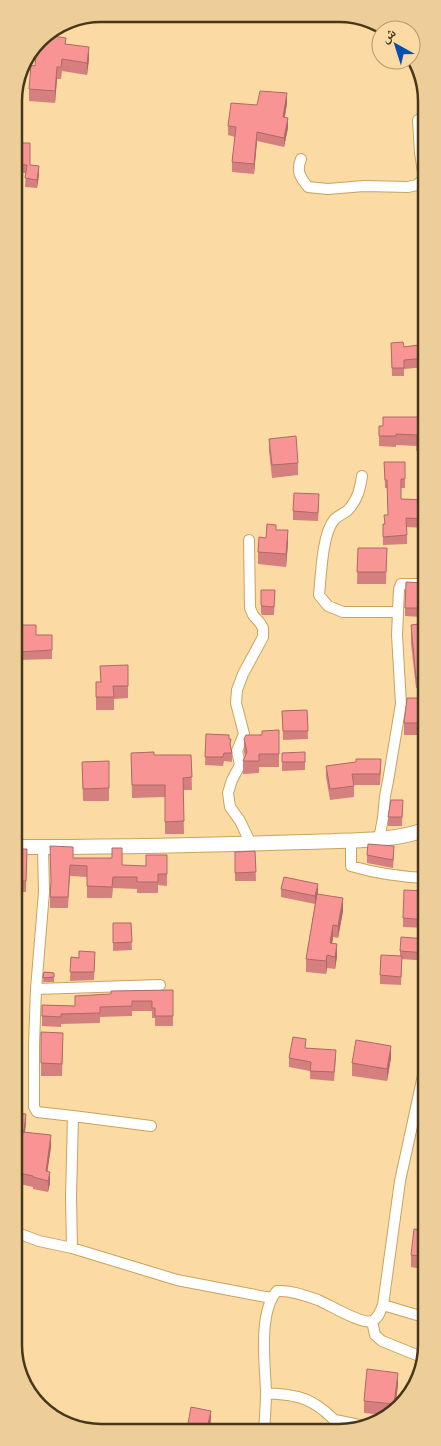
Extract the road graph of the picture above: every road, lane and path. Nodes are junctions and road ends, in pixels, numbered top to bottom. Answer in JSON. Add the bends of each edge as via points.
{"nodes":[{"id":1,"x":301,"y":159,"type":"dead end"},
{"id":2,"x":418,"y":185,"type":"edge"},
{"id":3,"x":362,"y":476,"type":"dead end"},
{"id":4,"x":249,"y":540,"type":"dead end"},
{"id":5,"x":418,"y":584,"type":"edge"},
{"id":6,"x":397,"y":612,"type":"junction"},
{"id":7,"x":418,"y":833,"type":"edge"},
{"id":8,"x":379,"y":838,"type":"junction"},
{"id":9,"x":351,"y":840,"type":"junction"},
{"id":10,"x":251,"y":844,"type":"junction"},
{"id":11,"x":23,"y":847,"type":"edge"},
{"id":12,"x":43,"y":847,"type":"junction"},
{"id":13,"x":418,"y":878,"type":"edge"},
{"id":14,"x":160,"y":985,"type":"dead end"},
{"id":15,"x":36,"y":989,"type":"junction"},
{"id":16,"x":418,"y":1098,"type":"edge"},
{"id":17,"x":73,"y":1116,"type":"junction"},
{"id":18,"x":151,"y":1126,"type":"dead end"},
{"id":19,"x":23,"y":1235,"type":"edge"},
{"id":20,"x":72,"y":1248,"type":"junction"},
{"id":21,"x":271,"y":1298,"type":"junction"},
{"id":22,"x":383,"y":1305,"type":"junction"},
{"id":23,"x":418,"y":1315,"type":"edge"},
{"id":24,"x":372,"y":1321,"type":"junction"},
{"id":25,"x":417,"y":1355,"type":"edge"},
{"id":26,"x":266,"y":1394,"type":"junction"},
{"id":27,"x":335,"y":1420,"type":"junction"},
{"id":28,"x":349,"y":1423,"type":"edge"},
{"id":29,"x":264,"y":1424,"type":"edge"},
{"id":30,"x":338,"y":1424,"type":"edge"}],
"edges":[{"from":1,"to":2,"type":"street","via":[[298,165],[300,176],[308,187]]},
{"from":3,"to":6,"type":"street","via":[[355,501],[334,520],[325,540],[319,595],[328,606],[343,612]]},
{"from":4,"to":10,"type":"street","via":[[250,608],[263,628],[263,637],[236,690],[244,734],[237,751],[240,765],[228,793],[230,807]]},
{"from":5,"to":6,"type":"street","via":[[402,584]]},
{"from":6,"to":8,"type":"street","via":[[401,704]]},
{"from":7,"to":8,"type":"street"},
{"from":8,"to":9,"type":"street"},
{"from":9,"to":10,"type":"street"},
{"from":9,"to":13,"type":"street","via":[[351,866],[374,873]]},
{"from":10,"to":12,"type":"street"},
{"from":11,"to":12,"type":"street"},
{"from":12,"to":15,"type":"street","via":[[44,892]]},
{"from":14,"to":15,"type":"street"},
{"from":15,"to":17,"type":"street","via":[[34,1107],[37,1112]]},
{"from":16,"to":22,"type":"street","via":[[400,1181]]},
{"from":17,"to":18,"type":"street"},
{"from":17,"to":20,"type":"street"},
{"from":19,"to":20,"type":"street"},
{"from":20,"to":21,"type":"street","via":[[177,1280]]},
{"from":21,"to":24,"type":"street","via":[[276,1291],[287,1290],[363,1322]]},
{"from":21,"to":26,"type":"street","via":[[264,1330]]},
{"from":22,"to":23,"type":"street"},
{"from":22,"to":24,"type":"street","via":[[378,1317]]},
{"from":24,"to":25,"type":"street","via":[[375,1335],[382,1341]]},
{"from":26,"to":27,"type":"street","via":[[295,1396],[320,1406]]},
{"from":26,"to":29,"type":"street"},
{"from":27,"to":28,"type":"street"},
{"from":27,"to":30,"type":"street"}]}
